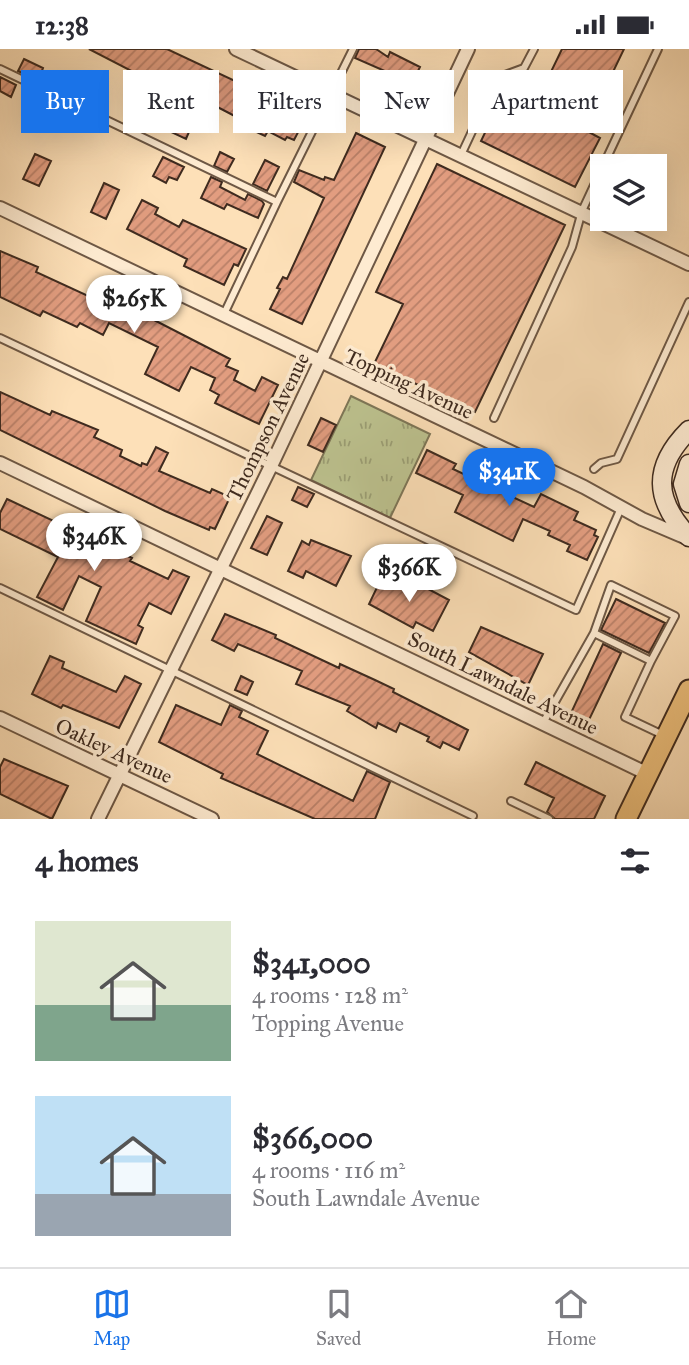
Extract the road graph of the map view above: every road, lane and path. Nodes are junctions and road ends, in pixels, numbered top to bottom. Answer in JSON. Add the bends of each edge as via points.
{"nodes":[{"id":1,"x":236,"y":49,"type":"edge"},
{"id":2,"x":353,"y":49,"type":"edge"},
{"id":3,"x":468,"y":49,"type":"edge"},
{"id":4,"x":534,"y":49,"type":"edge"},
{"id":5,"x":658,"y":49,"type":"edge"},
{"id":6,"x":0,"y":69,"type":"edge"},
{"id":7,"x":280,"y":70,"type":"edge"},
{"id":8,"x":343,"y":70,"type":"edge"},
{"id":9,"x":346,"y":101,"type":"edge"},
{"id":10,"x":312,"y":133,"type":"edge"},
{"id":11,"x":426,"y":139,"type":"junction"},
{"id":12,"x":609,"y":154,"type":"edge"},
{"id":13,"x":461,"y":155,"type":"junction"},
{"id":14,"x":590,"y":194,"type":"edge"},
{"id":15,"x":277,"y":202,"type":"junction"},
{"id":16,"x":0,"y":208,"type":"edge"},
{"id":17,"x":582,"y":211,"type":"junction"},
{"id":18,"x":689,"y":264,"type":"edge"},
{"id":19,"x":689,"y":302,"type":"edge"},
{"id":20,"x":223,"y":316,"type":"junction"},
{"id":21,"x":0,"y":338,"type":"edge"},
{"id":22,"x":320,"y":363,"type":"junction"},
{"id":23,"x":494,"y":418,"type":"dead end"},
{"id":24,"x":689,"y":431,"type":"edge"},
{"id":25,"x":0,"y":463,"type":"edge"},
{"id":26,"x":689,"y":464,"type":"edge"},
{"id":27,"x":271,"y":466,"type":"junction"},
{"id":28,"x":594,"y":469,"type":"dead end"},
{"id":29,"x":689,"y":502,"type":"edge"},
{"id":30,"x":621,"y":508,"type":"junction"},
{"id":31,"x":689,"y":538,"type":"edge"},
{"id":32,"x":220,"y":569,"type":"junction"},
{"id":33,"x":0,"y":588,"type":"edge"},
{"id":34,"x":594,"y":633,"type":"junction"},
{"id":35,"x":651,"y":661,"type":"junction"},
{"id":36,"x":170,"y":669,"type":"junction"},
{"id":37,"x":689,"y":690,"type":"edge"},
{"id":38,"x":0,"y":718,"type":"edge"},
{"id":39,"x":543,"y":723,"type":"junction"},
{"id":40,"x":666,"y":737,"type":"junction"},
{"id":41,"x":648,"y":774,"type":"junction"},
{"id":42,"x":120,"y":775,"type":"junction"},
{"id":43,"x":512,"y":801,"type":"dead end"},
{"id":44,"x":473,"y":815,"type":"dead end"},
{"id":45,"x":98,"y":819,"type":"edge"},
{"id":46,"x":212,"y":819,"type":"edge"},
{"id":47,"x":549,"y":819,"type":"edge"},
{"id":48,"x":626,"y":819,"type":"edge"}],
"edges":[{"from":1,"to":7,"type":"street"},
{"from":2,"to":8,"type":"lane"},
{"from":3,"to":11,"type":"street","name":"Thompson Avenue"},
{"from":4,"to":13,"type":"lane","via":[[524,68],[497,78]]},
{"from":5,"to":12,"type":"lane"},
{"from":6,"to":15,"type":"lane"},
{"from":9,"to":11,"type":"street"},
{"from":10,"to":15,"type":"lane"},
{"from":11,"to":13,"type":"street"},
{"from":11,"to":22,"type":"street","name":"Thompson Avenue"},
{"from":13,"to":17,"type":"street"},
{"from":14,"to":17,"type":"lane"},
{"from":15,"to":20,"type":"lane"},
{"from":16,"to":20,"type":"street","name":"Topping Avenue"},
{"from":17,"to":18,"type":"street"},
{"from":17,"to":23,"type":"lane","via":[[572,247]]},
{"from":19,"to":28,"type":"lane","via":[[617,459]]},
{"from":20,"to":22,"type":"street","name":"Topping Avenue"},
{"from":21,"to":27,"type":"lane"},
{"from":22,"to":27,"type":"street","name":"Thompson Avenue"},
{"from":22,"to":30,"type":"street","name":"Topping Avenue"},
{"from":24,"to":31,"type":"main road","via":[[665,462],[661,487],[673,520]]},
{"from":25,"to":32,"type":"street","name":"South Lawndale Avenue"},
{"from":26,"to":29,"type":"main road","via":[[683,484]]},
{"from":27,"to":30,"type":"lane","via":[[576,610]]},
{"from":27,"to":32,"type":"street","name":"Thompson Avenue"},
{"from":30,"to":31,"type":"street","name":"Topping Avenue"},
{"from":32,"to":36,"type":"street","name":"Thompson Avenue"},
{"from":32,"to":39,"type":"street","name":"South Lawndale Avenue"},
{"from":33,"to":36,"type":"lane"},
{"from":34,"to":35,"type":"lane"},
{"from":34,"to":35,"type":"lane","via":[[611,585],[675,616]]},
{"from":34,"to":39,"type":"lane"},
{"from":35,"to":40,"type":"lane","via":[[625,717]]},
{"from":36,"to":42,"type":"street","name":"Thompson Avenue"},
{"from":36,"to":44,"type":"lane"},
{"from":37,"to":40,"type":"main road"},
{"from":38,"to":42,"type":"street","name":"Oakley Avenue"},
{"from":39,"to":41,"type":"street","name":"South Lawndale Avenue"},
{"from":40,"to":41,"type":"main road"},
{"from":41,"to":48,"type":"main road"},
{"from":42,"to":45,"type":"street","name":"Thompson Avenue"},
{"from":42,"to":46,"type":"street","name":"Oakley Avenue"},
{"from":43,"to":47,"type":"lane"}]}
